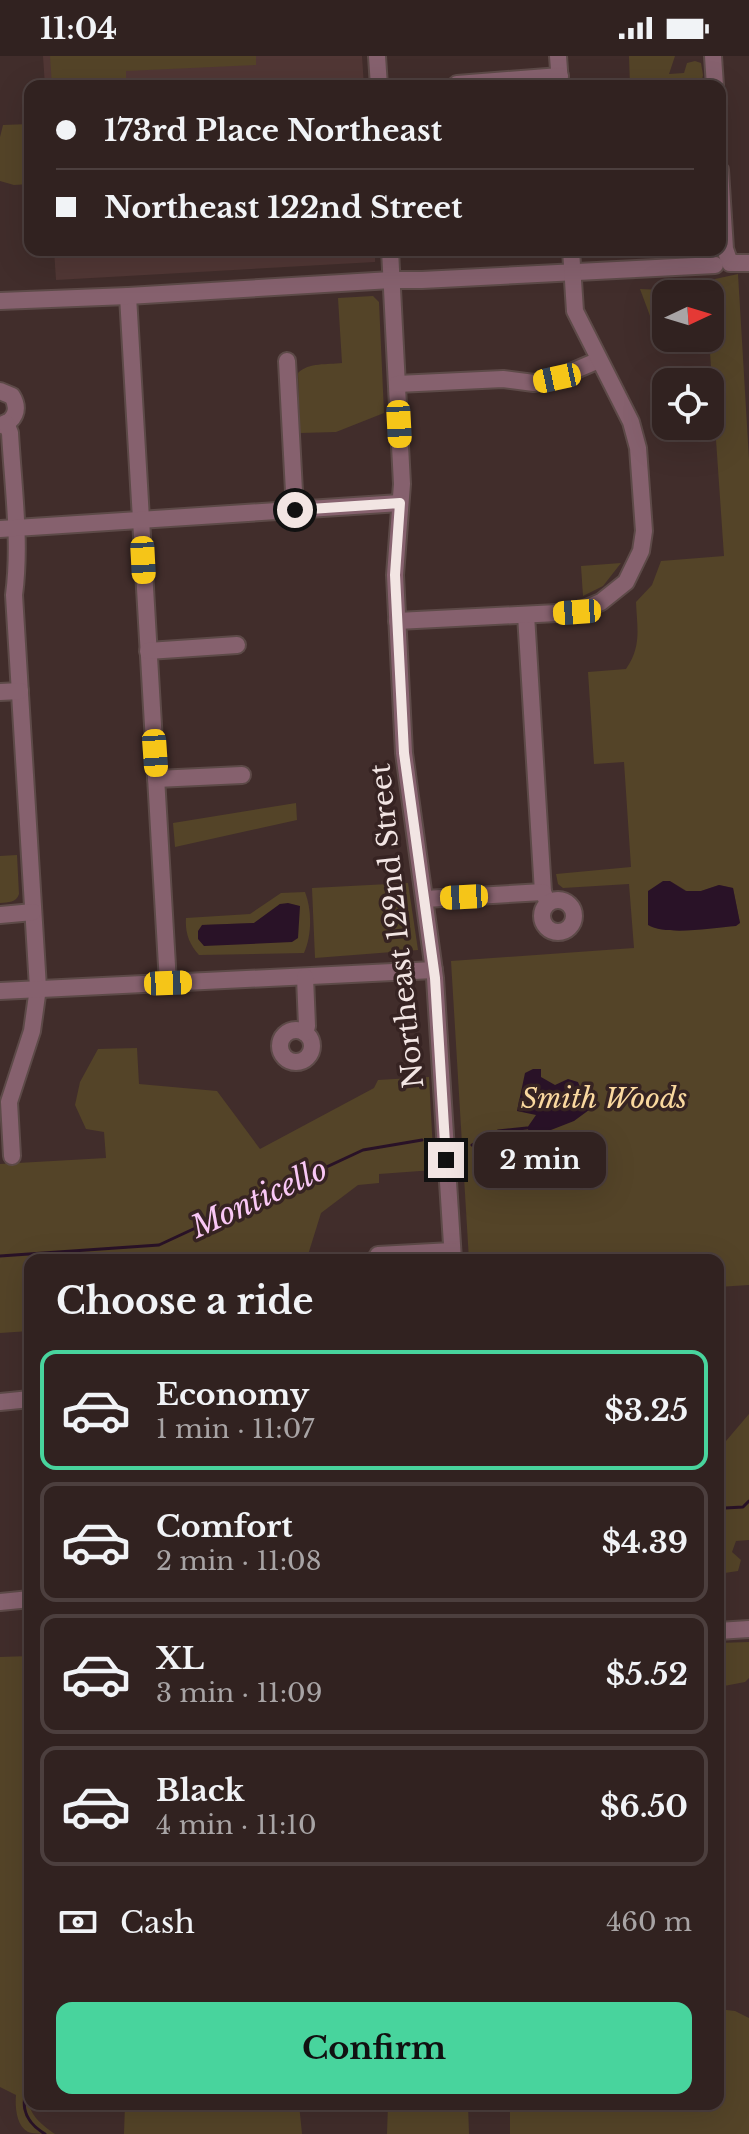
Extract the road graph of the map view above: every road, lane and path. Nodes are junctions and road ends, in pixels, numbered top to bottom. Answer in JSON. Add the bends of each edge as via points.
{"nodes":[{"id":1,"x":377,"y":56,"type":"edge"},
{"id":2,"x":558,"y":56,"type":"edge"},
{"id":3,"x":713,"y":56,"type":"edge"},
{"id":4,"x":379,"y":80,"type":"edge"},
{"id":5,"x":560,"y":80,"type":"edge"},
{"id":6,"x":715,"y":80,"type":"edge"},
{"id":7,"x":390,"y":256,"type":"edge"},
{"id":8,"x":571,"y":256,"type":"edge"},
{"id":9,"x":724,"y":256,"type":"edge"},
{"id":10,"x":749,"y":263,"type":"edge"},
{"id":11,"x":722,"y":264,"type":"junction"},
{"id":12,"x":572,"y":272,"type":"junction"},
{"id":13,"x":391,"y":280,"type":"junction"},
{"id":14,"x":128,"y":296,"type":"junction"},
{"id":15,"x":0,"y":301,"type":"edge"},
{"id":16,"x":599,"y":360,"type":"junction"},
{"id":17,"x":287,"y":361,"type":"dead end"},
{"id":18,"x":397,"y":384,"type":"junction"},
{"id":19,"x":0,"y":391,"type":"edge"},
{"id":20,"x":3,"y":424,"type":"edge"},
{"id":21,"x":400,"y":503,"type":"junction"},
{"id":22,"x":295,"y":510,"type":"junction"},
{"id":23,"x":141,"y":521,"type":"junction"},
{"id":24,"x":8,"y":529,"type":"edge"},
{"id":25,"x":526,"y":615,"type":"junction"},
{"id":26,"x":397,"y":621,"type":"junction"},
{"id":27,"x":237,"y":645,"type":"dead end"},
{"id":28,"x":148,"y":651,"type":"junction"},
{"id":29,"x":20,"y":691,"type":"junction"},
{"id":30,"x":0,"y":692,"type":"edge"},
{"id":31,"x":242,"y":775,"type":"dead end"},
{"id":32,"x":156,"y":779,"type":"junction"},
{"id":33,"x":425,"y":899,"type":"junction"},
{"id":34,"x":33,"y":912,"type":"junction"},
{"id":35,"x":0,"y":915,"type":"edge"},
{"id":36,"x":434,"y":970,"type":"junction"},
{"id":37,"x":305,"y":977,"type":"junction"},
{"id":38,"x":168,"y":983,"type":"junction"},
{"id":39,"x":38,"y":988,"type":"junction"},
{"id":40,"x":0,"y":991,"type":"edge"},
{"id":41,"x":305,"y":1033,"type":"dead end"},
{"id":42,"x":12,"y":1156,"type":"dead end"},
{"id":43,"x":452,"y":1254,"type":"edge"},
{"id":44,"x":24,"y":1400,"type":"edge"},
{"id":45,"x":0,"y":1402,"type":"edge"},
{"id":46,"x":24,"y":1600,"type":"edge"},
{"id":47,"x":0,"y":1602,"type":"edge"},
{"id":48,"x":749,"y":1629,"type":"edge"},
{"id":49,"x":724,"y":1631,"type":"edge"}],
"edges":[{"from":1,"to":4,"type":"street"},
{"from":2,"to":5,"type":"street"},
{"from":3,"to":6,"type":"street"},
{"from":7,"to":13,"type":"street","name":"Northeast 122nd Street"},
{"from":8,"to":12,"type":"street"},
{"from":9,"to":11,"type":"street"},
{"from":10,"to":11,"type":"street"},
{"from":11,"to":12,"type":"street"},
{"from":12,"to":13,"type":"street"},
{"from":12,"to":16,"type":"street","via":[[575,311]]},
{"from":13,"to":14,"type":"street"},
{"from":13,"to":18,"type":"street","name":"Northeast 122nd Street"},
{"from":14,"to":15,"type":"street"},
{"from":14,"to":23,"type":"street"},
{"from":16,"to":18,"type":"street","via":[[534,383],[503,379]]},
{"from":16,"to":25,"type":"street","via":[[631,422],[638,448],[641,551],[626,582],[601,602],[577,612]]},
{"from":17,"to":22,"type":"street"},
{"from":18,"to":21,"type":"street","name":"Northeast 122nd Street"},
{"from":19,"to":20,"type":"street","via":[[12,396],[16,406],[14,416]]},
{"from":20,"to":24,"type":"street","via":[[10,433]]},
{"from":21,"to":22,"type":"street"},
{"from":21,"to":26,"type":"street","name":"Northeast 122nd Street"},
{"from":22,"to":23,"type":"street"},
{"from":23,"to":24,"type":"street"},
{"from":23,"to":28,"type":"street"},
{"from":24,"to":29,"type":"street","via":[[18,567],[14,595]]},
{"from":25,"to":26,"type":"street"},
{"from":25,"to":33,"type":"street","via":[[546,897]]},
{"from":26,"to":33,"type":"street","name":"Northeast 122nd Street","via":[[404,753]]},
{"from":27,"to":28,"type":"street"},
{"from":28,"to":32,"type":"street"},
{"from":29,"to":30,"type":"street"},
{"from":29,"to":34,"type":"street"},
{"from":31,"to":32,"type":"street"},
{"from":32,"to":38,"type":"street"},
{"from":33,"to":36,"type":"street","name":"Northeast 122nd Street"},
{"from":34,"to":35,"type":"street"},
{"from":34,"to":39,"type":"street"},
{"from":36,"to":37,"type":"street"},
{"from":36,"to":43,"type":"street","name":"Northeast 122nd Street"},
{"from":37,"to":38,"type":"street"},
{"from":37,"to":41,"type":"street"},
{"from":38,"to":39,"type":"street"},
{"from":39,"to":40,"type":"street"},
{"from":39,"to":42,"type":"street","via":[[32,1031],[9,1102]]},
{"from":44,"to":45,"type":"street"},
{"from":46,"to":47,"type":"street"},
{"from":48,"to":49,"type":"street"}]}
